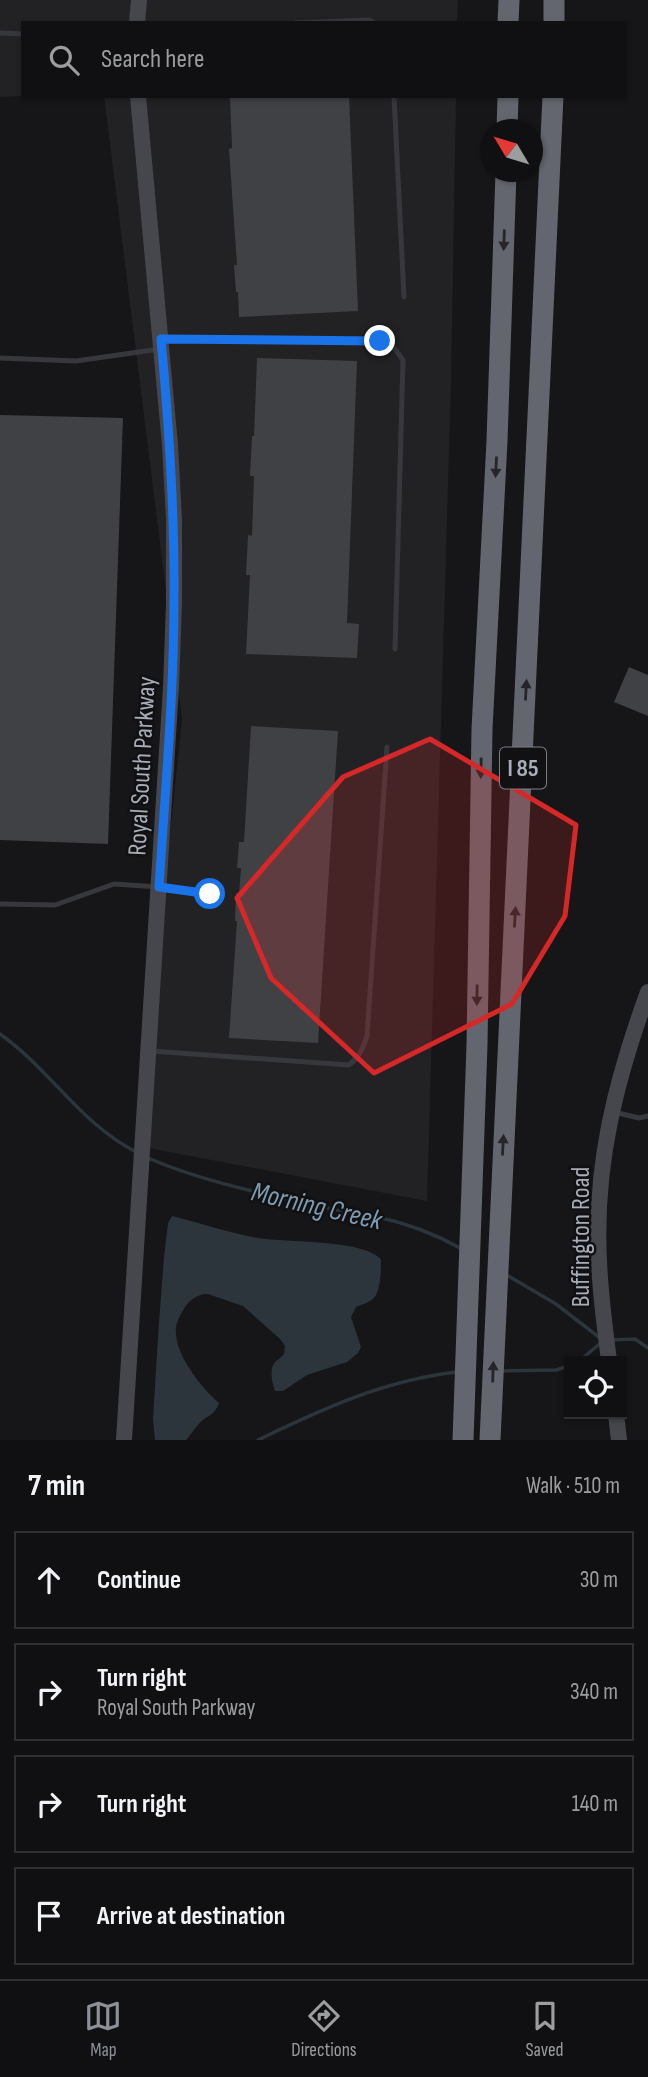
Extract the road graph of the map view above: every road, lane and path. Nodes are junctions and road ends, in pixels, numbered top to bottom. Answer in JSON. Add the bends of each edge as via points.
{"nodes":[{"id":1,"x":139,"y":0,"type":"edge"},
{"id":2,"x":509,"y":0,"type":"edge"},
{"id":3,"x":554,"y":0,"type":"edge"},
{"id":4,"x":138,"y":21,"type":"edge"},
{"id":5,"x":344,"y":21,"type":"edge"},
{"id":6,"x":370,"y":21,"type":"edge"},
{"id":7,"x":508,"y":21,"type":"edge"},
{"id":8,"x":554,"y":21,"type":"edge"},
{"id":9,"x":0,"y":33,"type":"edge"},
{"id":10,"x":21,"y":34,"type":"edge"},
{"id":11,"x":138,"y":98,"type":"edge"},
{"id":12,"x":394,"y":98,"type":"edge"},
{"id":13,"x":508,"y":98,"type":"edge"},
{"id":14,"x":553,"y":98,"type":"edge"},
{"id":15,"x":507,"y":119,"type":"edge"},
{"id":16,"x":506,"y":182,"type":"edge"},
{"id":17,"x":404,"y":297,"type":"dead end"},
{"id":18,"x":161,"y":344,"type":"junction"},
{"id":19,"x":0,"y":358,"type":"edge"},
{"id":20,"x":395,"y":649,"type":"dead end"},
{"id":21,"x":387,"y":747,"type":"dead end"},
{"id":22,"x":159,"y":887,"type":"junction"},
{"id":23,"x":210,"y":894,"type":"dead end"},
{"id":24,"x":0,"y":904,"type":"edge"},
{"id":25,"x":648,"y":992,"type":"edge"},
{"id":26,"x":148,"y":1051,"type":"junction"},
{"id":27,"x":611,"y":1111,"type":"junction"},
{"id":28,"x":648,"y":1116,"type":"edge"},
{"id":29,"x":609,"y":1356,"type":"edge"},
{"id":30,"x":616,"y":1419,"type":"edge"},
{"id":31,"x":124,"y":1440,"type":"edge"},
{"id":32,"x":463,"y":1440,"type":"edge"},
{"id":33,"x":490,"y":1440,"type":"edge"},
{"id":34,"x":619,"y":1440,"type":"edge"}],
"edges":[{"from":1,"to":4,"type":"street"},
{"from":2,"to":7,"type":"highway"},
{"from":3,"to":8,"type":"highway"},
{"from":5,"to":6,"type":"lane"},
{"from":9,"to":10,"type":"lane"},
{"from":11,"to":18,"type":"street","name":"Royal South Parkway"},
{"from":12,"to":17,"type":"lane"},
{"from":13,"to":15,"type":"highway"},
{"from":33,"to":14,"type":"highway","number":"I 85","one_way":true},
{"from":16,"to":32,"type":"highway","number":"I 85","one_way":true,"via":[[482,729]]},
{"from":18,"to":19,"type":"lane","via":[[76,361]]},
{"from":18,"to":20,"type":"lane","via":[[380,341],[395,349],[402,360]]},
{"from":18,"to":22,"type":"street","name":"Royal South Parkway","via":[[174,519],[174,603]]},
{"from":21,"to":26,"type":"lane","via":[[367,1036],[356,1059],[349,1065]]},
{"from":22,"to":23,"type":"lane"},
{"from":22,"to":24,"type":"lane","via":[[114,884],[55,905]]},
{"from":22,"to":26,"type":"street","name":"Royal South Parkway"},
{"from":25,"to":27,"type":"street","name":"Buffington Road"},
{"from":26,"to":31,"type":"street","name":"Royal South Parkway"},
{"from":27,"to":28,"type":"lane"},
{"from":27,"to":29,"type":"street","name":"Buffington Road","via":[[599,1217]]},
{"from":30,"to":34,"type":"street"}]}
